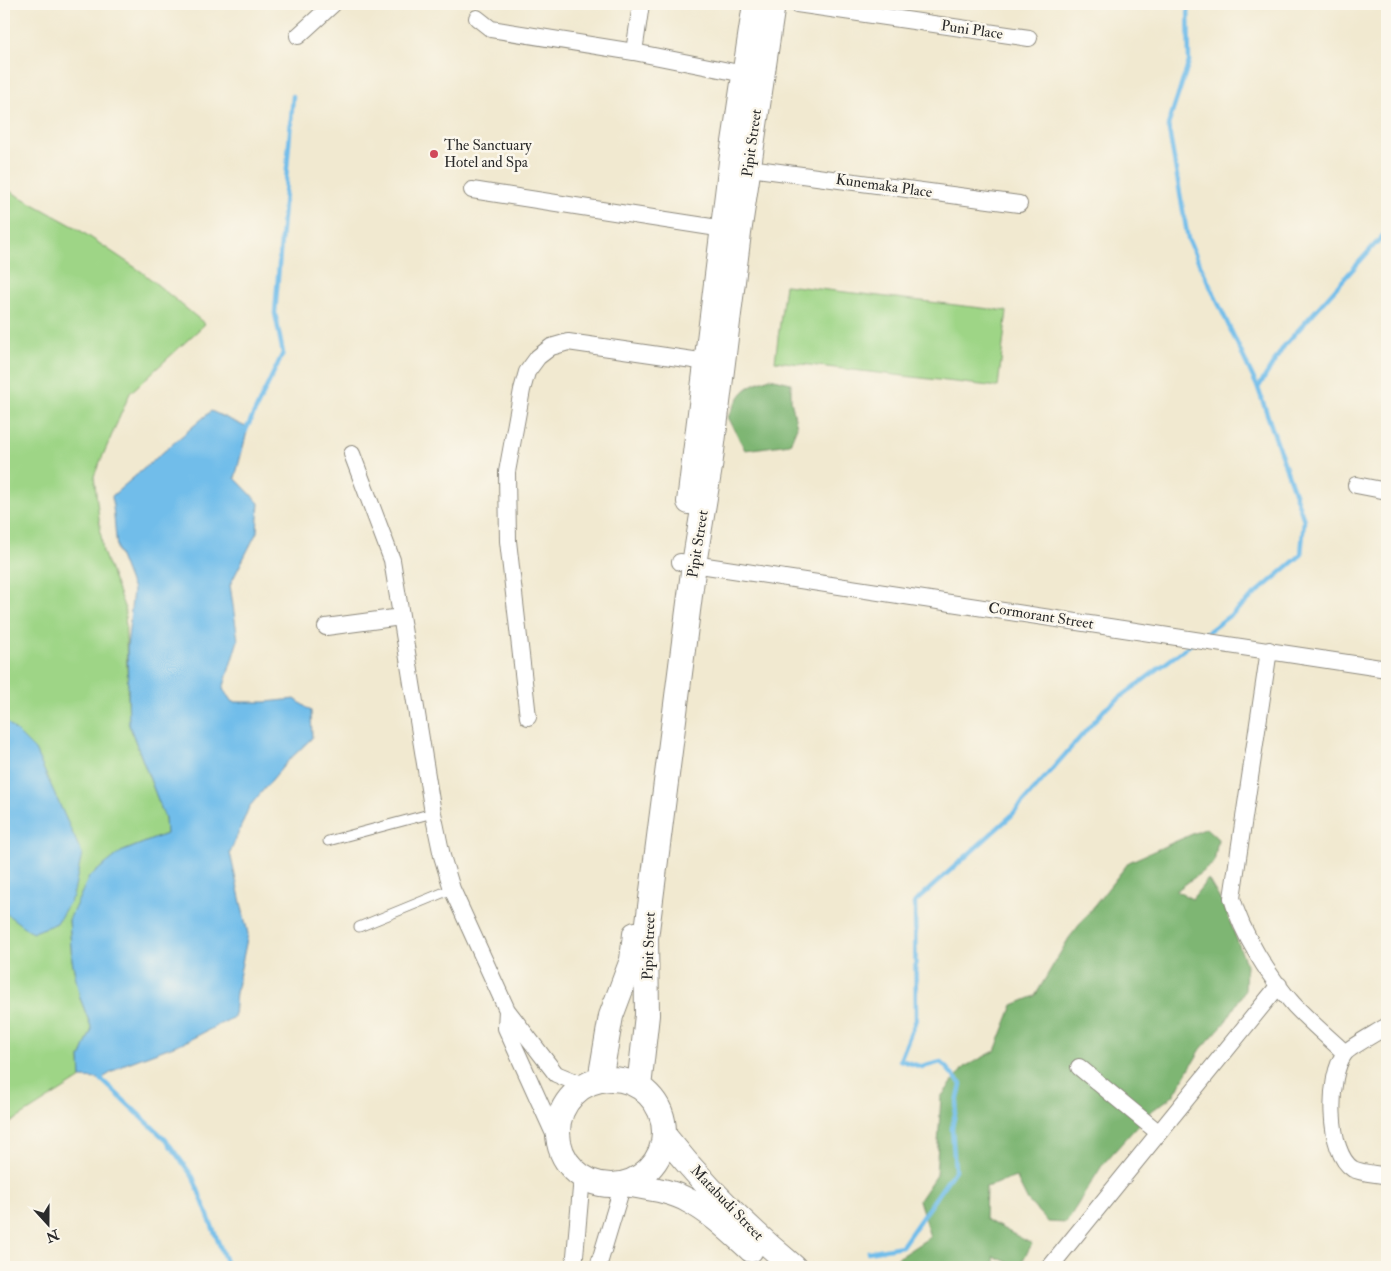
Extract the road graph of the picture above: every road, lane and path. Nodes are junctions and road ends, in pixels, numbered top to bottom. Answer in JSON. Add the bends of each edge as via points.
{"nodes":[{"id":1,"x":333,"y":4,"type":"edge"},
{"id":2,"x":640,"y":4,"type":"edge"},
{"id":3,"x":755,"y":4,"type":"edge"},
{"id":4,"x":773,"y":4,"type":"edge"},
{"id":5,"x":797,"y":4,"type":"edge"},
{"id":6,"x":477,"y":18,"type":"dead end"},
{"id":7,"x":298,"y":36,"type":"dead end"},
{"id":8,"x":1029,"y":38,"type":"dead end"},
{"id":9,"x":634,"y":52,"type":"junction"},
{"id":10,"x":744,"y":74,"type":"junction"},
{"id":11,"x":749,"y":168,"type":"junction"},
{"id":12,"x":472,"y":190,"type":"dead end"},
{"id":13,"x":1019,"y":204,"type":"dead end"},
{"id":14,"x":724,"y":229,"type":"junction"},
{"id":15,"x":707,"y":362,"type":"junction"},
{"id":16,"x":352,"y":454,"type":"dead end"},
{"id":17,"x":1356,"y":485,"type":"dead end"},
{"id":18,"x":1387,"y":491,"type":"edge"},
{"id":19,"x":687,"y":563,"type":"junction"},
{"id":20,"x":401,"y":617,"type":"junction"},
{"id":21,"x":326,"y":627,"type":"dead end"},
{"id":22,"x":1269,"y":650,"type":"junction"},
{"id":23,"x":1387,"y":669,"type":"edge"},
{"id":24,"x":528,"y":717,"type":"dead end"},
{"id":25,"x":433,"y":813,"type":"junction"},
{"id":26,"x":328,"y":841,"type":"dead end"},
{"id":27,"x":452,"y":889,"type":"junction"},
{"id":28,"x":359,"y":927,"type":"dead end"},
{"id":29,"x":1279,"y":985,"type":"junction"},
{"id":30,"x":507,"y":1010,"type":"junction"},
{"id":31,"x":1387,"y":1026,"type":"edge"},
{"id":32,"x":1345,"y":1053,"type":"junction"},
{"id":33,"x":1079,"y":1066,"type":"dead end"},
{"id":34,"x":592,"y":1083,"type":"junction"},
{"id":35,"x":639,"y":1086,"type":"junction"},
{"id":36,"x":1160,"y":1133,"type":"junction"},
{"id":37,"x":664,"y":1134,"type":"junction"},
{"id":38,"x":559,"y":1145,"type":"junction"},
{"id":39,"x":1387,"y":1176,"type":"edge"},
{"id":40,"x":582,"y":1177,"type":"junction"},
{"id":41,"x":624,"y":1184,"type":"junction"},
{"id":42,"x":574,"y":1267,"type":"edge"},
{"id":43,"x":598,"y":1267,"type":"edge"},
{"id":44,"x":771,"y":1267,"type":"edge"},
{"id":45,"x":794,"y":1267,"type":"edge"},
{"id":46,"x":1050,"y":1267,"type":"edge"}],
"edges":[{"from":1,"to":7,"type":"street"},
{"from":2,"to":9,"type":"street"},
{"from":3,"to":10,"type":"main road","name":"Pipit Street"},
{"from":4,"to":11,"type":"main road","name":"Pipit Street"},
{"from":5,"to":8,"type":"street","name":"Puni Place"},
{"from":6,"to":9,"type":"street","via":[[491,29]]},
{"from":9,"to":10,"type":"street"},
{"from":10,"to":14,"type":"main road","name":"Pipit Street"},
{"from":11,"to":13,"type":"street","name":"Kunemaka Place"},
{"from":11,"to":19,"type":"main road","name":"Pipit Street","via":[[710,467]]},
{"from":12,"to":14,"type":"street"},
{"from":14,"to":15,"type":"main road","name":"Pipit Street"},
{"from":15,"to":19,"type":"main road","name":"Pipit Street"},
{"from":15,"to":24,"type":"street","via":[[568,342],[552,347],[538,357],[527,372],[507,472],[508,541]]},
{"from":16,"to":20,"type":"street","via":[[392,560]]},
{"from":17,"to":18,"type":"street"},
{"from":19,"to":22,"type":"street","name":"Cormorant Street"},
{"from":19,"to":34,"type":"main road","name":"Pipit Street","via":[[672,617],[632,960]]},
{"from":19,"to":35,"type":"main road","name":"Pipit Street","via":[[646,938],[647,1015]]},
{"from":20,"to":21,"type":"street"},
{"from":20,"to":25,"type":"street"},
{"from":22,"to":23,"type":"street","name":"Cormorant Street"},
{"from":22,"to":29,"type":"street","via":[[1232,898],[1252,946]]},
{"from":25,"to":26,"type":"lane"},
{"from":25,"to":27,"type":"street"},
{"from":27,"to":28,"type":"lane"},
{"from":27,"to":30,"type":"street"},
{"from":29,"to":32,"type":"street"},
{"from":29,"to":36,"type":"street"},
{"from":30,"to":34,"type":"street","via":[[556,1074]]},
{"from":30,"to":38,"type":"street","via":[[506,1028]]},
{"from":31,"to":32,"type":"street"},
{"from":32,"to":39,"type":"street","via":[[1336,1073],[1331,1118],[1344,1158],[1353,1168]]},
{"from":33,"to":36,"type":"street"},
{"from":34,"to":35,"type":"main road","via":[[614,1079]]},
{"from":34,"to":38,"type":"main road","via":[[571,1097],[562,1111]]},
{"from":35,"to":37,"type":"main road","via":[[658,1107]]},
{"from":36,"to":46,"type":"street"},
{"from":37,"to":41,"type":"main road","via":[[656,1160],[648,1170]]},
{"from":37,"to":45,"type":"main road","name":"Matabudi Street","via":[[720,1198]]},
{"from":38,"to":40,"type":"main road","via":[[568,1163]]},
{"from":40,"to":41,"type":"main road","via":[[594,1183]]},
{"from":40,"to":42,"type":"street"},
{"from":41,"to":43,"type":"street"},
{"from":41,"to":44,"type":"main road","name":"Matabudi Street","via":[[664,1191],[688,1200],[710,1214]]}]}
